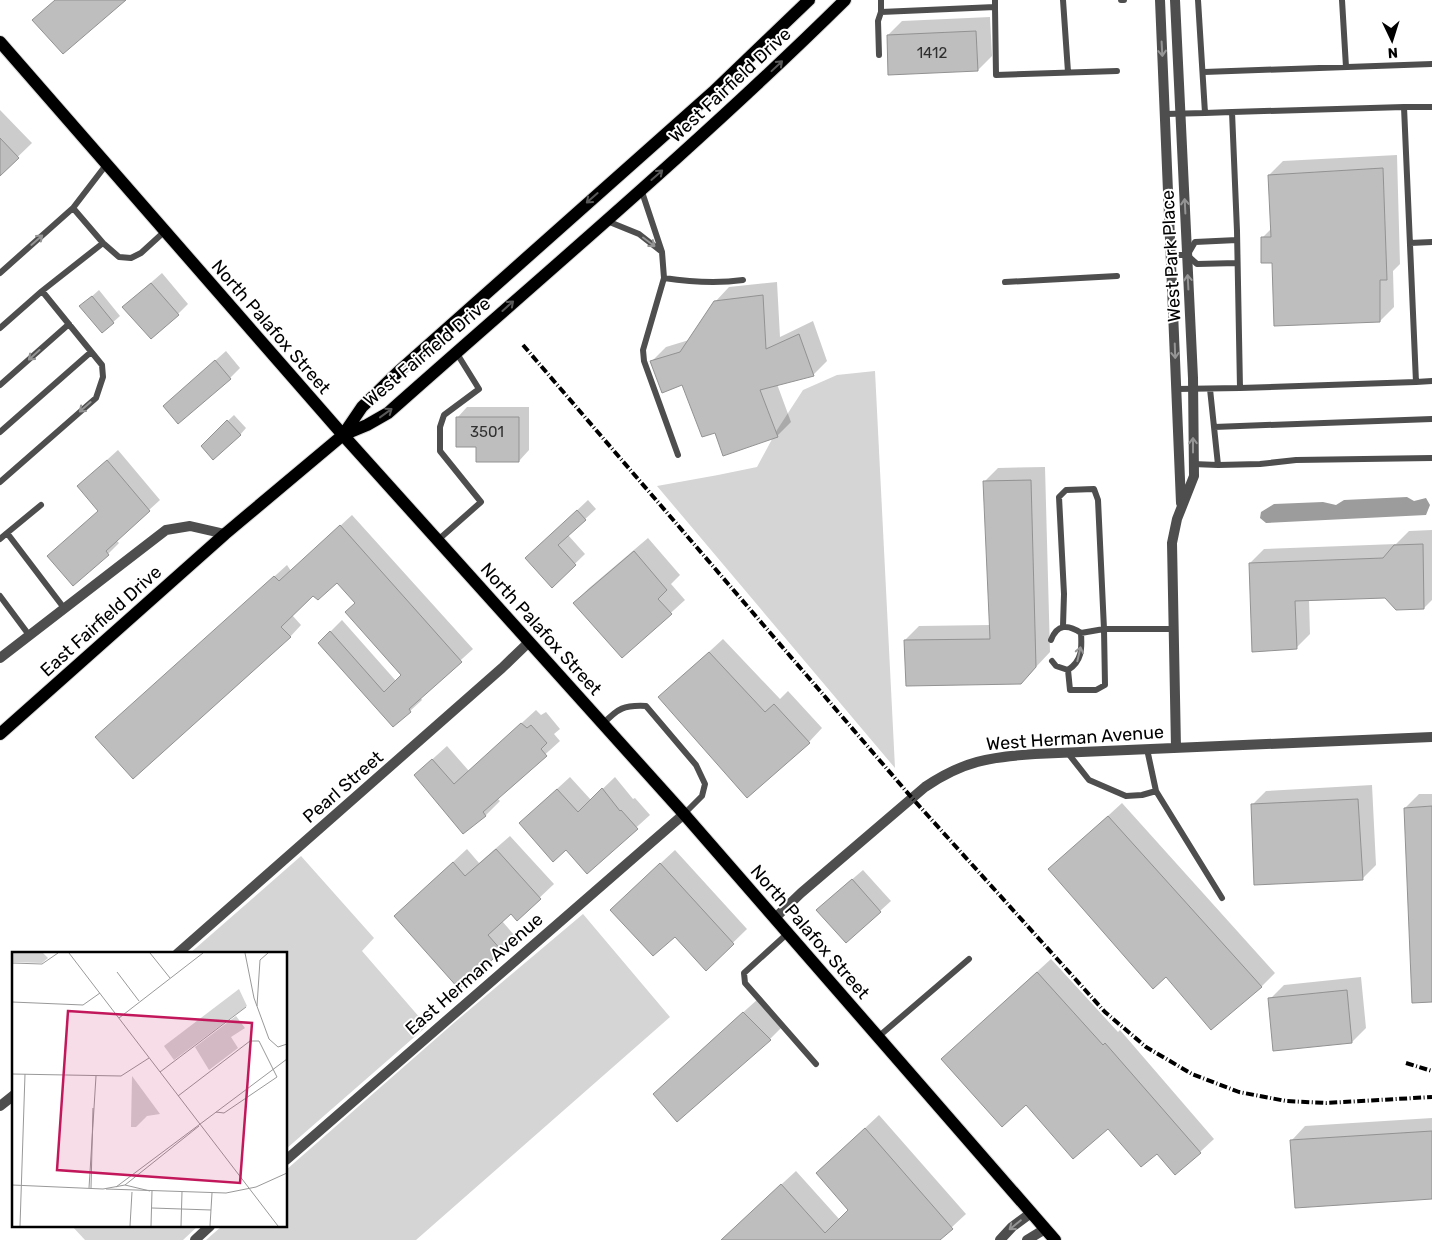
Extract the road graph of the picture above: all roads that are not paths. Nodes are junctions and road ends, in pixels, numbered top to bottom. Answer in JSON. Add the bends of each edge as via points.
{"nodes":[{"id":1,"x":809,"y":0,"type":"edge"},
{"id":2,"x":845,"y":0,"type":"edge"},
{"id":3,"x":881,"y":0,"type":"edge"},
{"id":4,"x":1063,"y":0,"type":"edge"},
{"id":5,"x":1160,"y":0,"type":"edge"},
{"id":6,"x":1176,"y":0,"type":"edge"},
{"id":7,"x":1198,"y":0,"type":"edge"},
{"id":8,"x":1342,"y":0,"type":"edge"},
{"id":9,"x":995,"y":3,"type":"edge"},
{"id":10,"x":881,"y":12,"type":"junction"},
{"id":11,"x":0,"y":42,"type":"edge"},
{"id":12,"x":879,"y":55,"type":"dead end"},
{"id":13,"x":1432,"y":64,"type":"edge"},
{"id":14,"x":1346,"y":67,"type":"junction"},
{"id":15,"x":1117,"y":71,"type":"dead end"},
{"id":16,"x":1068,"y":72,"type":"junction"},
{"id":17,"x":1204,"y":72,"type":"junction"},
{"id":18,"x":1432,"y":106,"type":"edge"},
{"id":19,"x":1404,"y":107,"type":"junction"},
{"id":20,"x":1232,"y":112,"type":"junction"},
{"id":21,"x":1205,"y":113,"type":"junction"},
{"id":22,"x":1165,"y":114,"type":"junction"},
{"id":23,"x":1181,"y":114,"type":"junction"},
{"id":24,"x":106,"y":165,"type":"junction"},
{"id":25,"x":641,"y":189,"type":"junction"},
{"id":26,"x":73,"y":208,"type":"junction"},
{"id":27,"x":606,"y":220,"type":"junction"},
{"id":28,"x":164,"y":232,"type":"junction"},
{"id":29,"x":1237,"y":240,"type":"junction"},
{"id":30,"x":1432,"y":242,"type":"edge"},
{"id":31,"x":104,"y":243,"type":"junction"},
{"id":32,"x":1410,"y":243,"type":"junction"},
{"id":33,"x":662,"y":252,"type":"junction"},
{"id":34,"x":1171,"y":255,"type":"junction"},
{"id":35,"x":1187,"y":255,"type":"junction"},
{"id":36,"x":1237,"y":263,"type":"junction"},
{"id":37,"x":0,"y":273,"type":"edge"},
{"id":38,"x":1117,"y":276,"type":"dead end"},
{"id":39,"x":664,"y":278,"type":"junction"},
{"id":40,"x":743,"y":280,"type":"dead end"},
{"id":41,"x":1005,"y":282,"type":"dead end"},
{"id":42,"x":42,"y":291,"type":"junction"},
{"id":43,"x":69,"y":324,"type":"junction"},
{"id":44,"x":0,"y":328,"type":"edge"},
{"id":45,"x":91,"y":352,"type":"junction"},
{"id":46,"x":456,"y":352,"type":"junction"},
{"id":47,"x":1432,"y":381,"type":"edge"},
{"id":48,"x":1416,"y":382,"type":"junction"},
{"id":49,"x":0,"y":386,"type":"edge"},
{"id":50,"x":1240,"y":388,"type":"junction"},
{"id":51,"x":1177,"y":389,"type":"junction"},
{"id":52,"x":1193,"y":389,"type":"junction"},
{"id":53,"x":1210,"y":389,"type":"junction"},
{"id":54,"x":1432,"y":419,"type":"edge"},
{"id":55,"x":1214,"y":426,"type":"junction"},
{"id":56,"x":0,"y":432,"type":"edge"},
{"id":57,"x":344,"y":435,"type":"junction"},
{"id":58,"x":678,"y":455,"type":"dead end"},
{"id":59,"x":1432,"y":458,"type":"edge"},
{"id":60,"x":1193,"y":464,"type":"junction"},
{"id":61,"x":1218,"y":465,"type":"junction"},
{"id":62,"x":0,"y":482,"type":"edge"},
{"id":63,"x":41,"y":505,"type":"dead end"},
{"id":64,"x":1181,"y":508,"type":"junction"},
{"id":65,"x":7,"y":534,"type":"junction"},
{"id":66,"x":225,"y":534,"type":"junction"},
{"id":67,"x":0,"y":539,"type":"edge"},
{"id":68,"x":438,"y":540,"type":"junction"},
{"id":69,"x":0,"y":596,"type":"edge"},
{"id":70,"x":64,"y":608,"type":"junction"},
{"id":71,"x":1063,"y":626,"type":"junction"},
{"id":72,"x":1104,"y":629,"type":"junction"},
{"id":73,"x":1174,"y":629,"type":"junction"},
{"id":74,"x":1081,"y":632,"type":"junction"},
{"id":75,"x":29,"y":635,"type":"junction"},
{"id":76,"x":1051,"y":640,"type":"dead end"},
{"id":77,"x":529,"y":642,"type":"junction"},
{"id":78,"x":0,"y":658,"type":"edge"},
{"id":79,"x":1052,"y":661,"type":"dead end"},
{"id":80,"x":1068,"y":670,"type":"junction"},
{"id":81,"x":603,"y":724,"type":"junction"},
{"id":82,"x":0,"y":734,"type":"edge"},
{"id":83,"x":1432,"y":737,"type":"edge"},
{"id":84,"x":1176,"y":748,"type":"junction"},
{"id":85,"x":1147,"y":749,"type":"junction"},
{"id":86,"x":1067,"y":752,"type":"junction"},
{"id":87,"x":1156,"y":791,"type":"junction"},
{"id":88,"x":684,"y":814,"type":"junction"},
{"id":89,"x":1222,"y":898,"type":"dead end"},
{"id":90,"x":775,"y":918,"type":"junction"},
{"id":91,"x":788,"y":934,"type":"junction"},
{"id":92,"x":179,"y":952,"type":"edge"},
{"id":93,"x":968,"y":959,"type":"dead end"},
{"id":94,"x":878,"y":1037,"type":"junction"},
{"id":95,"x":816,"y":1064,"type":"dead end"},
{"id":96,"x":12,"y":1097,"type":"edge"},
{"id":97,"x":0,"y":1106,"type":"edge"},
{"id":98,"x":288,"y":1158,"type":"edge"},
{"id":99,"x":1031,"y":1213,"type":"junction"},
{"id":100,"x":208,"y":1228,"type":"edge"},
{"id":101,"x":1045,"y":1228,"type":"junction"},
{"id":102,"x":194,"y":1240,"type":"edge"},
{"id":103,"x":1000,"y":1240,"type":"edge"},
{"id":104,"x":1028,"y":1240,"type":"edge"},
{"id":105,"x":1055,"y":1240,"type":"edge"}],
"edges":[{"from":1,"to":57,"type":"main road","name":"West Fairfield Drive","one_way":true,"via":[[713,92],[398,372],[362,407]]},
{"from":25,"to":2,"type":"main road","name":"West Fairfield Drive","one_way":true,"via":[[787,58]]},
{"from":3,"to":10,"type":"lane"},
{"from":4,"to":16,"type":"lane"},
{"from":5,"to":22,"type":"street","name":"West Park Place","one_way":true},
{"from":6,"to":23,"type":"street","name":"West Park Place"},
{"from":7,"to":17,"type":"lane"},
{"from":8,"to":14,"type":"lane"},
{"from":9,"to":10,"type":"lane"},
{"from":9,"to":16,"type":"lane","via":[[996,75]]},
{"from":10,"to":12,"type":"lane","via":[[878,21]]},
{"from":11,"to":24,"type":"main road","name":"North Palafox Street"},
{"from":13,"to":14,"type":"lane"},
{"from":14,"to":17,"type":"lane"},
{"from":15,"to":16,"type":"lane"},
{"from":17,"to":21,"type":"lane"},
{"from":18,"to":19,"type":"lane"},
{"from":19,"to":20,"type":"lane"},
{"from":19,"to":32,"type":"lane"},
{"from":20,"to":21,"type":"lane"},
{"from":20,"to":29,"type":"lane"},
{"from":21,"to":23,"type":"lane"},
{"from":22,"to":23,"type":"lane"},
{"from":22,"to":34,"type":"street","name":"West Park Place"},
{"from":35,"to":23,"type":"street","name":"West Park Place","one_way":true},
{"from":24,"to":26,"type":"lane"},
{"from":24,"to":28,"type":"main road","name":"North Palafox Street"},
{"from":25,"to":27,"type":"main road","name":"West Fairfield Drive"},
{"from":25,"to":33,"type":"lane"},
{"from":26,"to":31,"type":"lane"},
{"from":37,"to":26,"type":"lane","one_way":true},
{"from":27,"to":33,"type":"lane","one_way":true,"via":[[639,234]]},
{"from":46,"to":27,"type":"main road","name":"West Fairfield Drive","one_way":true},
{"from":28,"to":31,"type":"lane","via":[[131,258],[119,257]]},
{"from":28,"to":57,"type":"main road","name":"North Palafox Street"},
{"from":29,"to":35,"type":"lane","via":[[1195,242]]},
{"from":29,"to":36,"type":"lane"},
{"from":30,"to":32,"type":"lane"},
{"from":31,"to":42,"type":"lane"},
{"from":32,"to":48,"type":"lane"},
{"from":33,"to":39,"type":"lane"},
{"from":34,"to":35,"type":"lane"},
{"from":34,"to":51,"type":"street","name":"West Park Place","one_way":true},
{"from":35,"to":36,"type":"lane","via":[[1197,264]]},
{"from":52,"to":35,"type":"street","name":"West Park Place","one_way":true},
{"from":36,"to":50,"type":"lane"},
{"from":38,"to":41,"type":"lane"},
{"from":39,"to":40,"type":"lane","via":[[693,282]]},
{"from":39,"to":58,"type":"lane","via":[[643,350],[644,361]]},
{"from":42,"to":43,"type":"lane"},
{"from":42,"to":44,"type":"lane"},
{"from":43,"to":45,"type":"lane"},
{"from":43,"to":49,"type":"lane","one_way":true},
{"from":45,"to":56,"type":"lane"},
{"from":45,"to":62,"type":"lane","one_way":true,"via":[[102,365],[103,377],[96,398]]},
{"from":57,"to":46,"type":"main road","name":"West Fairfield Drive","one_way":true,"via":[[388,413]]},
{"from":46,"to":68,"type":"lane","via":[[479,389],[444,415],[440,427],[440,451],[481,502]]},
{"from":47,"to":48,"type":"lane"},
{"from":48,"to":50,"type":"lane"},
{"from":50,"to":53,"type":"lane"},
{"from":51,"to":52,"type":"lane"},
{"from":51,"to":64,"type":"street","name":"West Park Place"},
{"from":52,"to":53,"type":"lane"},
{"from":60,"to":52,"type":"street","name":"West Park Place","one_way":true},
{"from":53,"to":55,"type":"lane"},
{"from":54,"to":55,"type":"lane"},
{"from":55,"to":61,"type":"lane"},
{"from":57,"to":66,"type":"main road","name":"East Fairfield Drive"},
{"from":57,"to":68,"type":"main road","name":"North Palafox Street"},
{"from":59,"to":61,"type":"lane"},
{"from":60,"to":61,"type":"lane"},
{"from":60,"to":64,"type":"street","name":"West Park Place","via":[[1194,476]]},
{"from":63,"to":65,"type":"lane"},
{"from":64,"to":73,"type":"street","name":"West Park Place","via":[[1172,543]]},
{"from":65,"to":67,"type":"lane"},
{"from":65,"to":70,"type":"lane"},
{"from":66,"to":70,"type":"street","name":"East Fairfield Drive","via":[[190,526],[166,530]]},
{"from":66,"to":82,"type":"main road","name":"East Fairfield Drive"},
{"from":68,"to":77,"type":"main road","name":"North Palafox Street"},
{"from":69,"to":75,"type":"lane"},
{"from":70,"to":75,"type":"street","name":"East Fairfield Drive"},
{"from":71,"to":72,"type":"lane","via":[[1059,497],[1066,490],[1094,490],[1098,500]]},
{"from":71,"to":74,"type":"lane"},
{"from":71,"to":76,"type":"lane","via":[[1054,632]]},
{"from":72,"to":73,"type":"lane"},
{"from":72,"to":74,"type":"lane"},
{"from":72,"to":80,"type":"lane","via":[[1105,685],[1096,690],[1070,690]]},
{"from":73,"to":84,"type":"street","name":"West Park Place"},
{"from":80,"to":74,"type":"lane","one_way":true,"via":[[1076,665],[1080,656]]},
{"from":75,"to":78,"type":"street","name":"East Fairfield Drive"},
{"from":77,"to":81,"type":"main road","name":"North Palafox Street"},
{"from":77,"to":92,"type":"street","name":"Pearl Street"},
{"from":79,"to":80,"type":"lane"},
{"from":81,"to":88,"type":"main road","name":"North Palafox Street"},
{"from":81,"to":88,"type":"lane","via":[[628,705],[646,706],[696,765],[705,784],[702,796]]},
{"from":83,"to":84,"type":"street","name":"West Herman Avenue"},
{"from":84,"to":85,"type":"street","name":"West Herman Avenue"},
{"from":85,"to":86,"type":"street","name":"West Herman Avenue"},
{"from":85,"to":87,"type":"lane"},
{"from":86,"to":87,"type":"lane","via":[[1089,780],[1126,796]]},
{"from":86,"to":90,"type":"street","name":"West Herman Avenue","via":[[987,759],[941,776]]},
{"from":87,"to":89,"type":"lane"},
{"from":88,"to":90,"type":"main road","name":"North Palafox Street"},
{"from":88,"to":98,"type":"street","name":"East Herman Avenue"},
{"from":90,"to":91,"type":"main road","name":"North Palafox Street"},
{"from":91,"to":94,"type":"main road","name":"North Palafox Street"},
{"from":91,"to":95,"type":"lane","via":[[744,973],[745,983]]},
{"from":93,"to":94,"type":"lane"},
{"from":94,"to":99,"type":"main road","name":"North Palafox Street"},
{"from":96,"to":97,"type":"street"},
{"from":99,"to":101,"type":"main road","name":"North Palafox Street"},
{"from":99,"to":103,"type":"street","one_way":true},
{"from":100,"to":102,"type":"street"},
{"from":101,"to":104,"type":"street"},
{"from":101,"to":105,"type":"main road","name":"North Palafox Street"}]}
